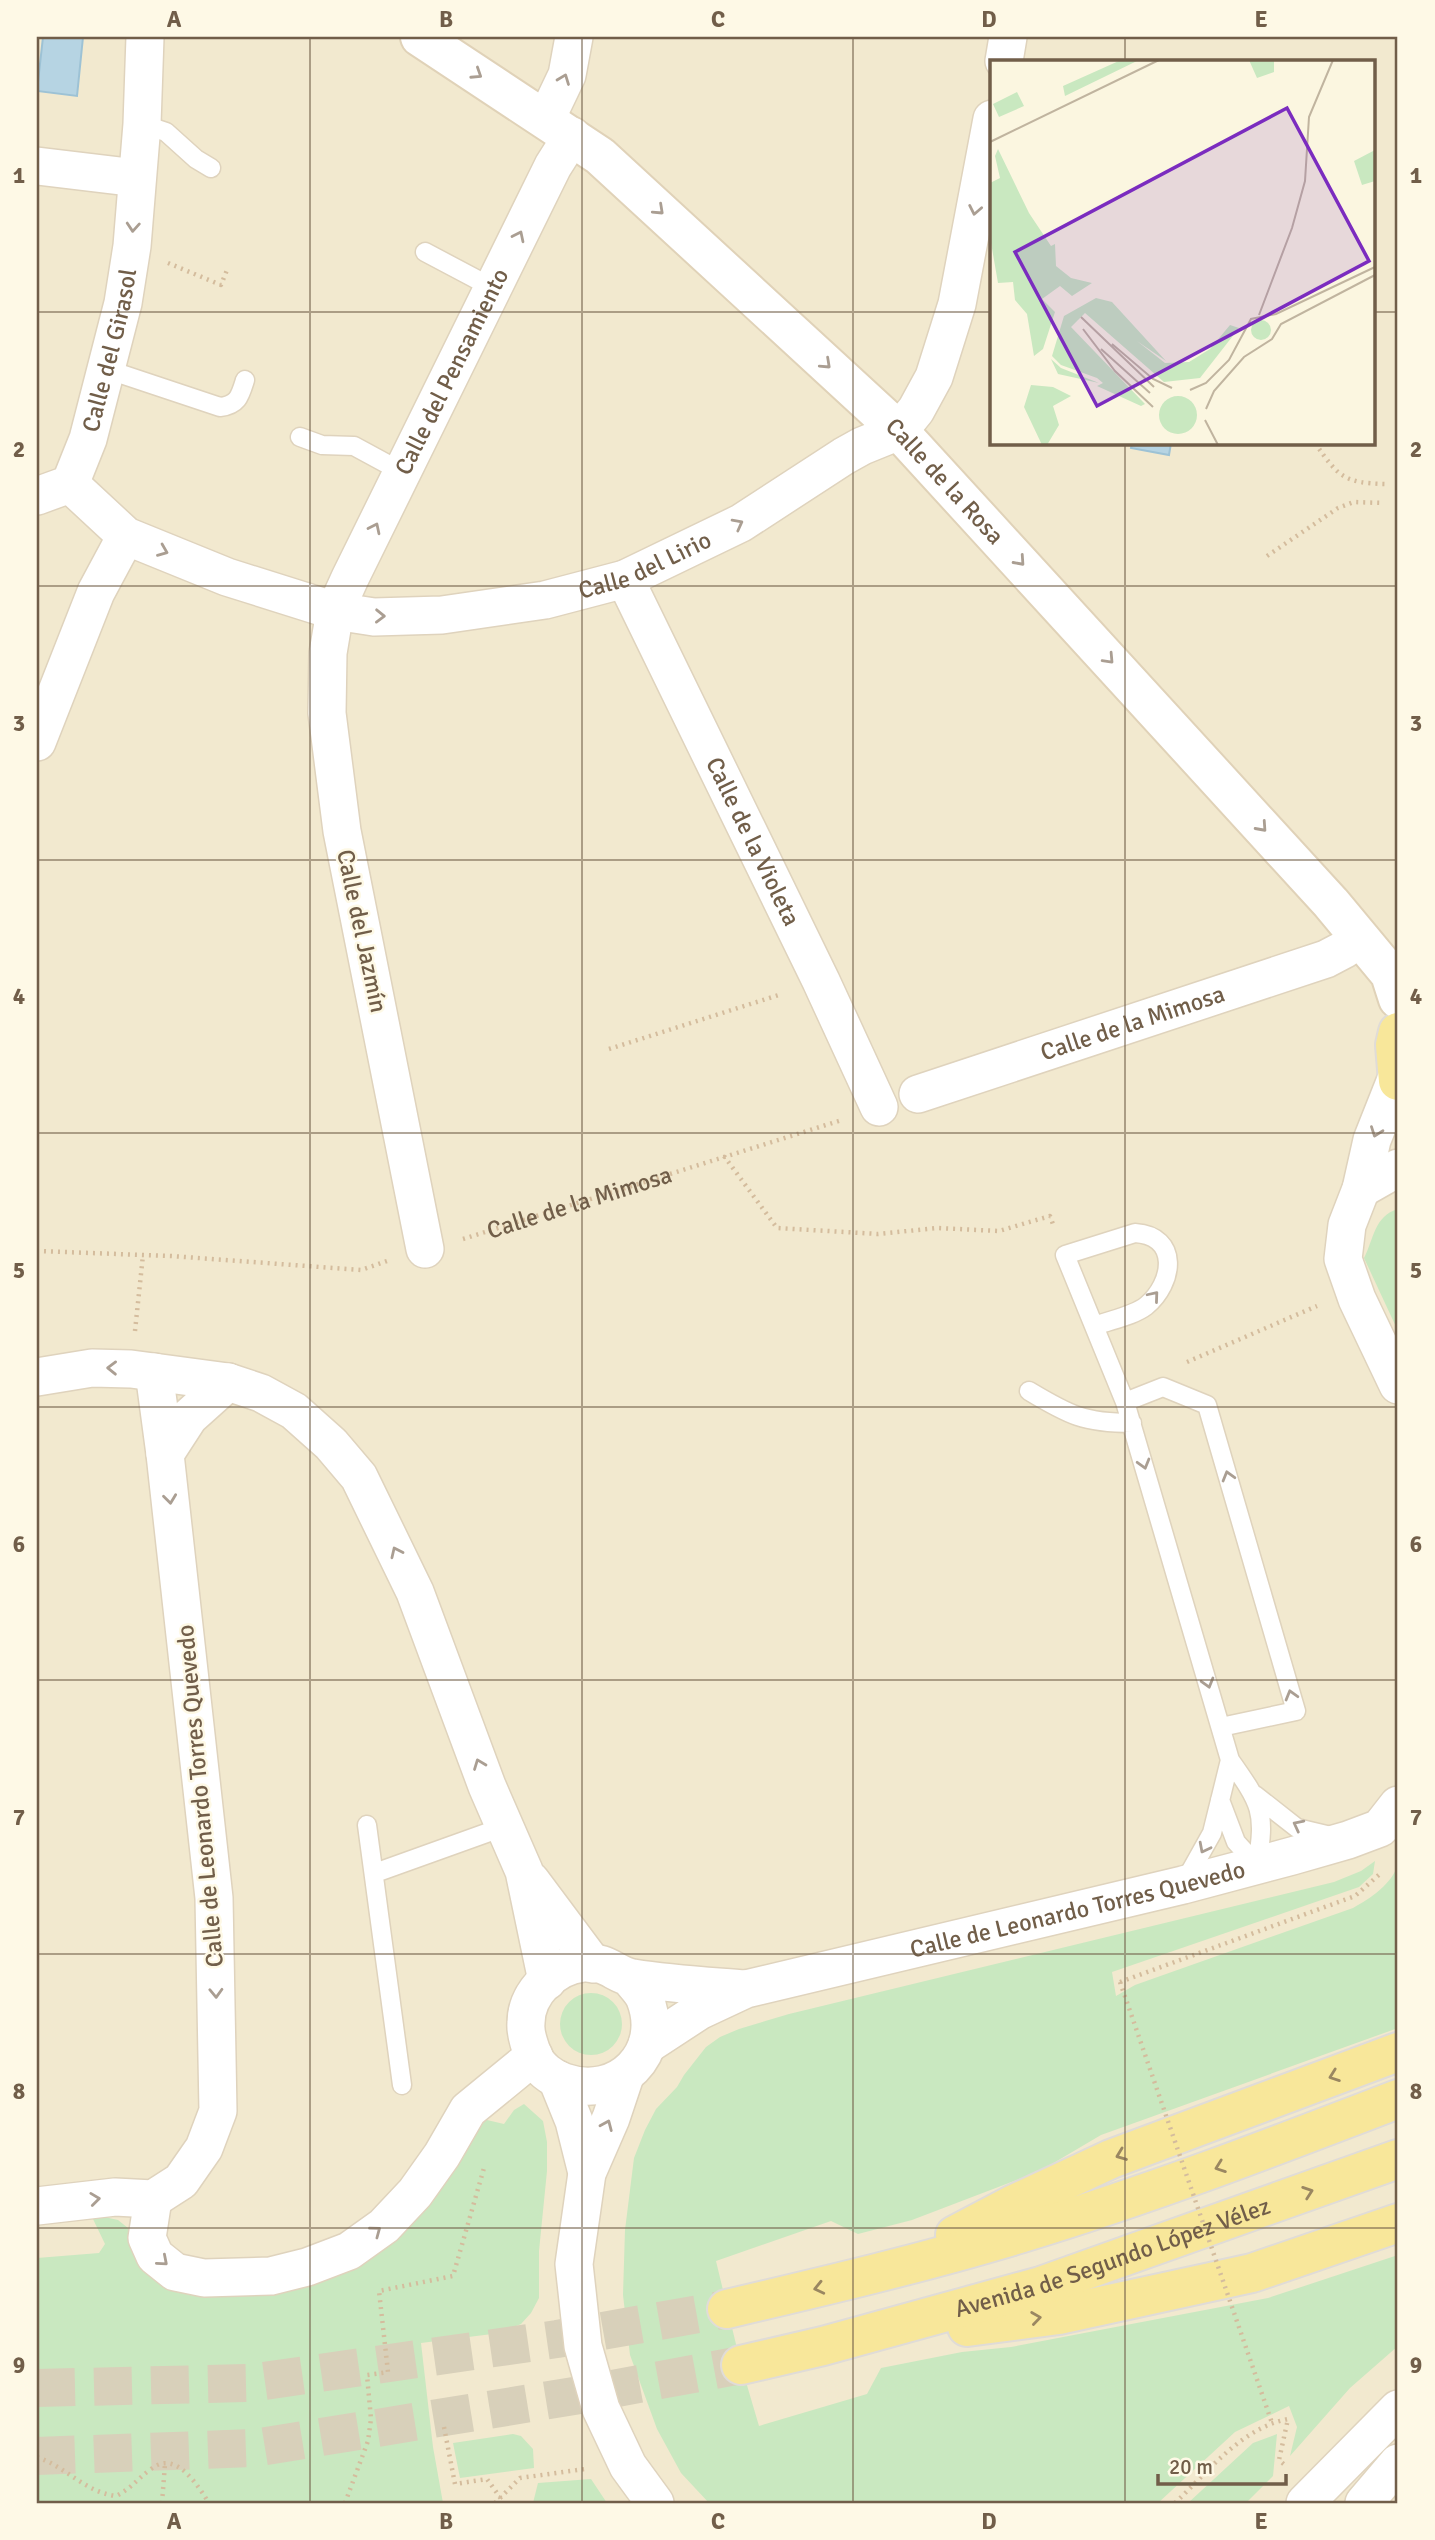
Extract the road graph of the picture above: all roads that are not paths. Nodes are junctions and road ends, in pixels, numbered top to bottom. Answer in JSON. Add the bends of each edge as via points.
{"nodes":[{"id":1,"x":145,"y":37,"type":"edge"},
{"id":2,"x":420,"y":37,"type":"edge"},
{"id":3,"x":574,"y":37,"type":"edge"},
{"id":4,"x":1008,"y":37,"type":"edge"},
{"id":5,"x":1003,"y":60,"type":"edge"},
{"id":6,"x":142,"y":124,"type":"junction"},
{"id":7,"x":559,"y":127,"type":"junction"},
{"id":8,"x":990,"y":130,"type":"edge"},
{"id":9,"x":37,"y":166,"type":"edge"},
{"id":10,"x":211,"y":168,"type":"dead end"},
{"id":11,"x":136,"y":178,"type":"junction"},
{"id":12,"x":425,"y":252,"type":"dead end"},
{"id":13,"x":493,"y":288,"type":"junction"},
{"id":14,"x":106,"y":369,"type":"junction"},
{"id":15,"x":246,"y":380,"type":"dead end"},
{"id":16,"x":899,"y":431,"type":"junction"},
{"id":17,"x":300,"y":437,"type":"dead end"},
{"id":18,"x":402,"y":472,"type":"junction"},
{"id":19,"x":53,"y":490,"type":"edge"},
{"id":20,"x":126,"y":536,"type":"junction"},
{"id":21,"x":625,"y":579,"type":"junction"},
{"id":22,"x":335,"y":611,"type":"junction"},
{"id":23,"x":37,"y":742,"type":"edge"},
{"id":24,"x":1345,"y":949,"type":"dead end"},
{"id":25,"x":1398,"y":999,"type":"edge"},
{"id":26,"x":1398,"y":1032,"type":"edge"},
{"id":27,"x":1398,"y":1079,"type":"edge"},
{"id":28,"x":918,"y":1094,"type":"dead end"},
{"id":29,"x":879,"y":1107,"type":"dead end"},
{"id":30,"x":1398,"y":1168,"type":"edge"},
{"id":31,"x":1361,"y":1189,"type":"junction"},
{"id":32,"x":438,"y":1246,"type":"road end"},
{"id":33,"x":1095,"y":1326,"type":"junction"},
{"id":34,"x":154,"y":1372,"type":"junction"},
{"id":35,"x":37,"y":1377,"type":"edge"},
{"id":36,"x":228,"y":1382,"type":"junction"},
{"id":37,"x":1398,"y":1385,"type":"edge"},
{"id":38,"x":1028,"y":1391,"type":"dead end"},
{"id":39,"x":1125,"y":1402,"type":"junction"},
{"id":40,"x":1132,"y":1423,"type":"junction"},
{"id":41,"x":165,"y":1454,"type":"junction"},
{"id":42,"x":1221,"y":1727,"type":"junction"},
{"id":43,"x":1230,"y":1760,"type":"junction"},
{"id":44,"x":1255,"y":1795,"type":"junction"},
{"id":45,"x":1220,"y":1800,"type":"junction"},
{"id":46,"x":1398,"y":1805,"type":"edge"},
{"id":47,"x":367,"y":1825,"type":"dead end"},
{"id":48,"x":506,"y":1826,"type":"junction"},
{"id":49,"x":1348,"y":1840,"type":"junction"},
{"id":50,"x":1257,"y":1865,"type":"junction"},
{"id":51,"x":524,"y":1871,"type":"junction"},
{"id":52,"x":375,"y":1873,"type":"junction"},
{"id":53,"x":1183,"y":1885,"type":"junction"},
{"id":54,"x":593,"y":1964,"type":"junction"},
{"id":55,"x":629,"y":1977,"type":"junction"},
{"id":56,"x":547,"y":1981,"type":"junction"},
{"id":57,"x":746,"y":1989,"type":"junction"},
{"id":58,"x":647,"y":2045,"type":"junction"},
{"id":59,"x":1398,"y":2052,"type":"edge"},
{"id":60,"x":545,"y":2068,"type":"junction"},
{"id":61,"x":625,"y":2076,"type":"junction"},
{"id":62,"x":402,"y":2085,"type":"dead end"},
{"id":63,"x":1398,"y":2099,"type":"edge"},
{"id":64,"x":1398,"y":2159,"type":"edge"},
{"id":65,"x":587,"y":2173,"type":"junction"},
{"id":66,"x":153,"y":2199,"type":"junction"},
{"id":67,"x":37,"y":2206,"type":"edge"},
{"id":68,"x":1398,"y":2224,"type":"edge"},
{"id":69,"x":886,"y":2272,"type":"junction"},
{"id":70,"x":726,"y":2309,"type":"tunnel mouth"},
{"id":71,"x":823,"y":2346,"type":"junction"},
{"id":72,"x":741,"y":2365,"type":"tunnel mouth"},
{"id":73,"x":1398,"y":2409,"type":"edge"},
{"id":74,"x":1398,"y":2463,"type":"edge"},
{"id":75,"x":1298,"y":2488,"type":"edge"},
{"id":76,"x":655,"y":2503,"type":"edge"},
{"id":77,"x":1364,"y":2503,"type":"edge"}],
"edges":[{"from":1,"to":6,"type":"street","name":"Calle del Girasol"},
{"from":2,"to":7,"type":"street","name":"Calle de la Rosa","one_way":true},
{"from":7,"to":3,"type":"street","name":"Calle del Pensamiento","one_way":true},
{"from":4,"to":5,"type":"street"},
{"from":6,"to":10,"type":"lane","via":[[166,132]]},
{"from":6,"to":11,"type":"street","name":"Calle del Girasol"},
{"from":13,"to":7,"type":"street","name":"Calle del Pensamiento","one_way":true,"via":[[553,166]]},
{"from":7,"to":16,"type":"street","name":"Calle de la Rosa","one_way":true,"via":[[600,156]]},
{"from":8,"to":16,"type":"street","one_way":true,"via":[[957,304],[934,377]]},
{"from":9,"to":11,"type":"street"},
{"from":11,"to":14,"type":"street","name":"Calle del Girasol","one_way":true,"via":[[132,246]]},
{"from":12,"to":13,"type":"lane"},
{"from":13,"to":18,"type":"street","name":"Calle del Pensamiento"},
{"from":14,"to":15,"type":"lane","via":[[220,407],[239,399]]},
{"from":14,"to":19,"type":"street","name":"Calle del Girasol","via":[[88,439]]},
{"from":21,"to":16,"type":"street","name":"Calle del Lirio","one_way":true,"via":[[741,523],[844,456]]},
{"from":16,"to":25,"type":"street","name":"Calle de la Rosa","one_way":true,"via":[[1331,903],[1390,974]]},
{"from":17,"to":18,"type":"lane","via":[[322,445],[354,446]]},
{"from":22,"to":18,"type":"street","name":"Calle del Pensamiento","one_way":true},
{"from":19,"to":20,"type":"street","name":"Calle del Lirio"},
{"from":20,"to":22,"type":"street","name":"Calle del Lirio","one_way":true,"via":[[249,585]]},
{"from":20,"to":23,"type":"street","via":[[96,592]]},
{"from":22,"to":21,"type":"street","name":"Calle del Lirio","one_way":true,"via":[[374,617],[442,615],[545,600]]},
{"from":21,"to":29,"type":"street","name":"Calle de la Violeta"},
{"from":22,"to":32,"type":"street","name":"Calle del Jazmín","via":[[328,653],[327,713],[342,831]]},
{"from":24,"to":28,"type":"street","name":"Calle de la Mimosa"},
{"from":26,"to":27,"type":"main road"},
{"from":27,"to":31,"type":"street","one_way":true,"via":[[1372,1140]]},
{"from":30,"to":31,"type":"street"},
{"from":31,"to":37,"type":"street","via":[[1347,1225],[1343,1259]]},
{"from":33,"to":33,"type":"lane","one_way":true,"via":[[1143,1308],[1158,1294],[1169,1270],[1167,1253],[1147,1234],[1135,1233],[1065,1255]]},
{"from":33,"to":39,"type":"lane"},
{"from":34,"to":35,"type":"street","one_way":true,"via":[[92,1368]]},
{"from":34,"to":36,"type":"street"},
{"from":34,"to":41,"type":"street","name":"Calle de Leonardo Torres Quevedo"},
{"from":36,"to":41,"type":"street","via":[[189,1416]]},
{"from":48,"to":36,"type":"street","one_way":true,"via":[[415,1592],[359,1477],[294,1411]]},
{"from":38,"to":40,"type":"lane","via":[[1069,1415],[1102,1423]]},
{"from":39,"to":40,"type":"lane"},
{"from":42,"to":39,"type":"lane","one_way":true,"via":[[1296,1711],[1207,1405],[1163,1387]]},
{"from":40,"to":42,"type":"lane","one_way":true},
{"from":41,"to":66,"type":"street","name":"Calle de Leonardo Torres Quevedo","one_way":true,"via":[[214,1898],[218,2111],[204,2148],[181,2180]]},
{"from":42,"to":43,"type":"lane"},
{"from":43,"to":44,"type":"lane"},
{"from":43,"to":45,"type":"lane"},
{"from":49,"to":44,"type":"lane","one_way":true,"via":[[1297,1828]]},
{"from":44,"to":50,"type":"lane","via":[[1263,1828]]},
{"from":45,"to":50,"type":"lane","via":[[1236,1842]]},
{"from":45,"to":53,"type":"lane","one_way":true,"via":[[1212,1833]]},
{"from":46,"to":49,"type":"street","name":"Calle de Leonardo Torres Quevedo","via":[[1380,1828]]},
{"from":47,"to":52,"type":"lane"},
{"from":48,"to":51,"type":"street"},
{"from":48,"to":52,"type":"lane"},
{"from":49,"to":50,"type":"street","name":"Calle de Leonardo Torres Quevedo"},
{"from":50,"to":53,"type":"street","name":"Calle de Leonardo Torres Quevedo"},
{"from":51,"to":54,"type":"street"},
{"from":51,"to":56,"type":"street"},
{"from":52,"to":62,"type":"lane"},
{"from":53,"to":57,"type":"street","name":"Calle de Leonardo Torres Quevedo"},
{"from":54,"to":55,"type":"street","via":[[608,1965]]},
{"from":54,"to":56,"type":"street","via":[[561,1968]]},
{"from":55,"to":57,"type":"street","name":"Calle de Leonardo Torres Quevedo"},
{"from":55,"to":58,"type":"street","via":[[645,1997],[651,2021]]},
{"from":56,"to":60,"type":"street","via":[[535,1991],[526,2024]]},
{"from":57,"to":58,"type":"street","name":"Calle de Leonardo Torres Quevedo","via":[[699,2011]]},
{"from":58,"to":61,"type":"street"},
{"from":59,"to":69,"type":"main road","name":"Avenida de Segundo López Vélez","one_way":true,"via":[[1111,2159]]},
{"from":60,"to":61,"type":"street","via":[[579,2088],[603,2086]]},
{"from":60,"to":65,"type":"street","via":[[574,2121]]},
{"from":66,"to":60,"type":"street","one_way":true,"via":[[147,2238],[155,2256],[175,2272],[204,2278],[271,2276],[317,2263],[349,2251],[384,2226],[415,2193],[468,2110]]},
{"from":65,"to":61,"type":"street","one_way":true},
{"from":63,"to":69,"type":"main road","name":"Avenida de Segundo López Vélez","one_way":true,"via":[[1167,2186]]},
{"from":71,"to":64,"type":"main road","name":"Avenida de Segundo López Vélez","one_way":true,"via":[[1041,2286]]},
{"from":65,"to":76,"type":"street","via":[[575,2263],[583,2346],[601,2409],[628,2466]]},
{"from":67,"to":66,"type":"street","one_way":true,"via":[[115,2197]]},
{"from":71,"to":68,"type":"main road","name":"Avenida de Segundo López Vélez","one_way":true,"via":[[1059,2315],[1252,2273]]},
{"from":69,"to":70,"type":"main road","name":"Avenida de Segundo López Vélez","one_way":true},
{"from":71,"to":72,"type":"main road","name":"Avenida de Segundo López Vélez"},
{"from":73,"to":75,"type":"street"},
{"from":74,"to":77,"type":"street"}]}
